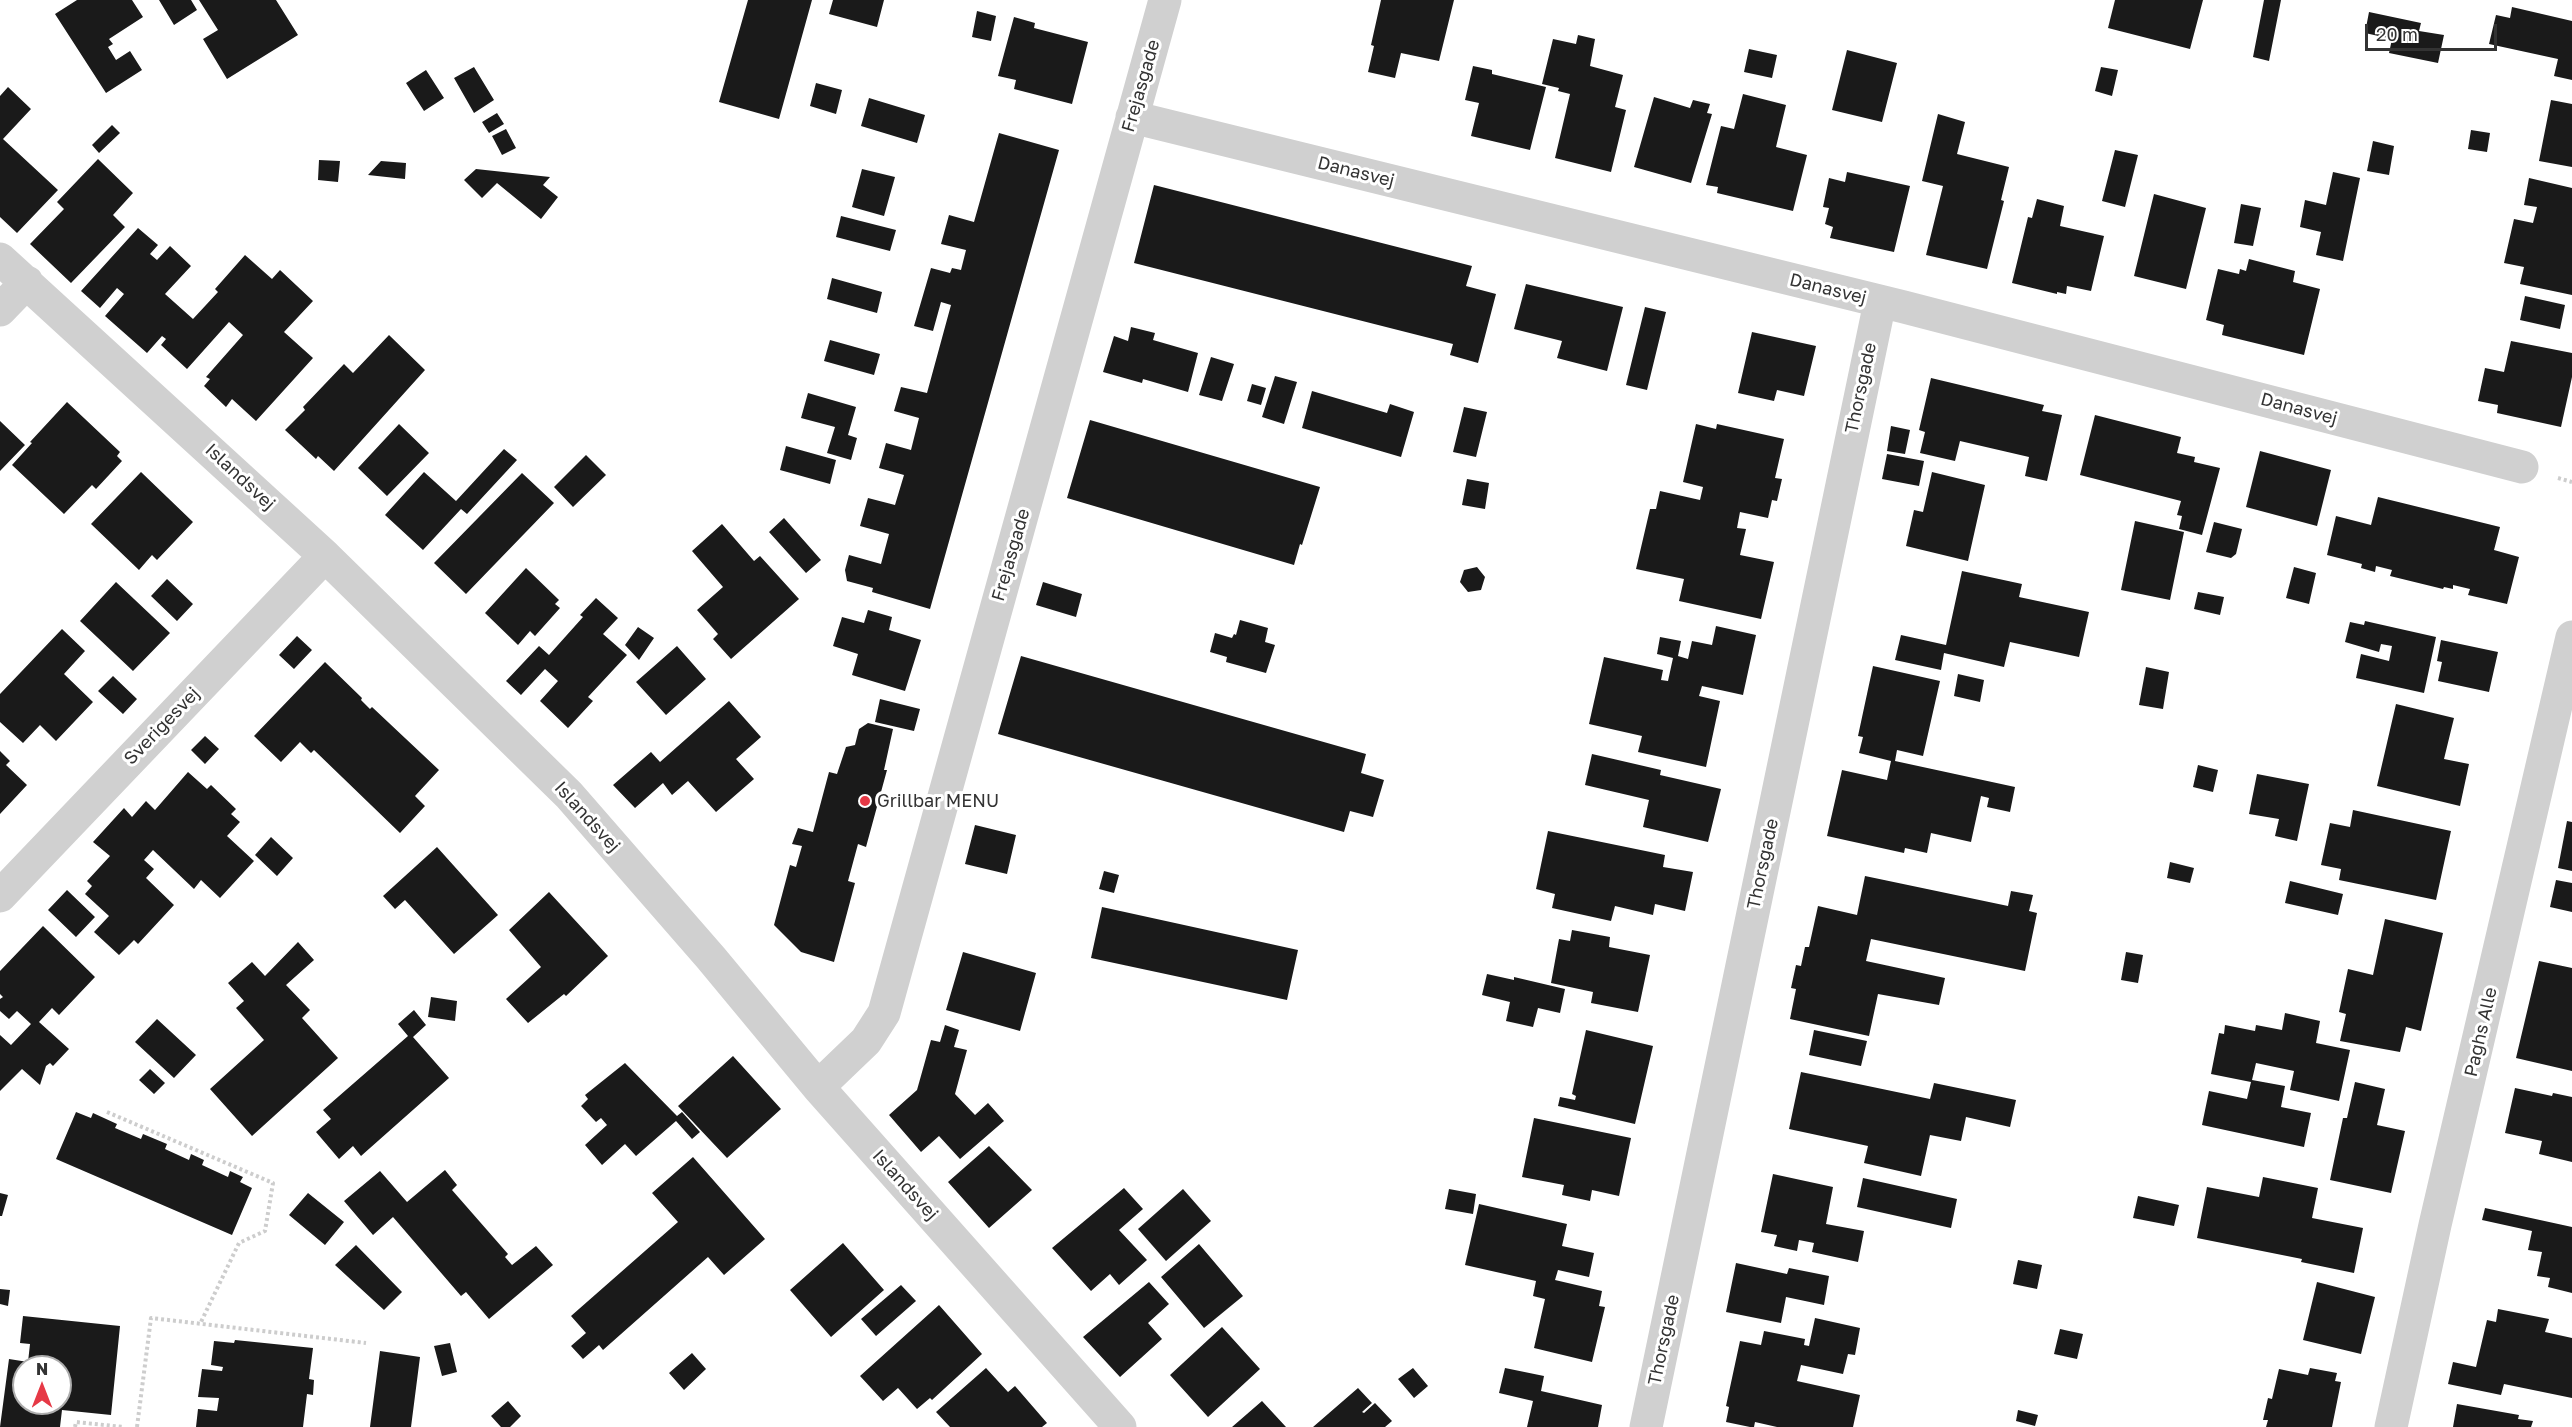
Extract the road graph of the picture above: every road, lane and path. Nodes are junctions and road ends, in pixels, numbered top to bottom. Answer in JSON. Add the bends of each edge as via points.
{"nodes":[{"id":1,"x":1165,"y":0,"type":"edge"},
{"id":2,"x":1132,"y":117,"type":"junction"},
{"id":3,"x":0,"y":259,"type":"edge"},
{"id":4,"x":27,"y":282,"type":"junction"},
{"id":5,"x":1880,"y":302,"type":"junction"},
{"id":6,"x":0,"y":310,"type":"edge"},
{"id":7,"x":2522,"y":467,"type":"dead end"},
{"id":8,"x":325,"y":556,"type":"junction"},
{"id":9,"x":2572,"y":637,"type":"edge"},
{"id":10,"x":0,"y":896,"type":"edge"},
{"id":11,"x":818,"y":1087,"type":"junction"},
{"id":12,"x":107,"y":1112,"type":"dead end"},
{"id":13,"x":200,"y":1324,"type":"junction"},
{"id":14,"x":366,"y":1343,"type":"dead end"},
{"id":15,"x":75,"y":1427,"type":"edge"},
{"id":16,"x":123,"y":1427,"type":"edge"},
{"id":17,"x":137,"y":1427,"type":"edge"},
{"id":18,"x":1120,"y":1427,"type":"edge"},
{"id":19,"x":1646,"y":1427,"type":"edge"},
{"id":20,"x":2391,"y":1427,"type":"edge"}],
"edges":[{"from":1,"to":2,"type":"street","name":"Frejasgade"},
{"from":2,"to":5,"type":"street","name":"Danasvej"},
{"from":2,"to":11,"type":"street","name":"Frejasgade","via":[[884,1013],[866,1041]]},
{"from":3,"to":4,"type":"street","name":"Islandsvej"},
{"from":4,"to":6,"type":"street"},
{"from":4,"to":8,"type":"street","name":"Islandsvej"},
{"from":5,"to":7,"type":"street","name":"Danasvej"},
{"from":5,"to":19,"type":"street","name":"Thorsgade"},
{"from":8,"to":10,"type":"street","name":"Sverigesvej"},
{"from":8,"to":11,"type":"street","name":"Islandsvej","via":[[569,795]]},
{"from":9,"to":20,"type":"street","name":"Paghs Alle"},
{"from":11,"to":18,"type":"street","name":"Islandsvej"},
{"from":12,"to":13,"type":"path","via":[[273,1183],[265,1231],[239,1243]]},
{"from":13,"to":14,"type":"path"},
{"from":13,"to":17,"type":"path","via":[[151,1318]]},
{"from":15,"to":16,"type":"path","via":[[76,1422]]}]}
